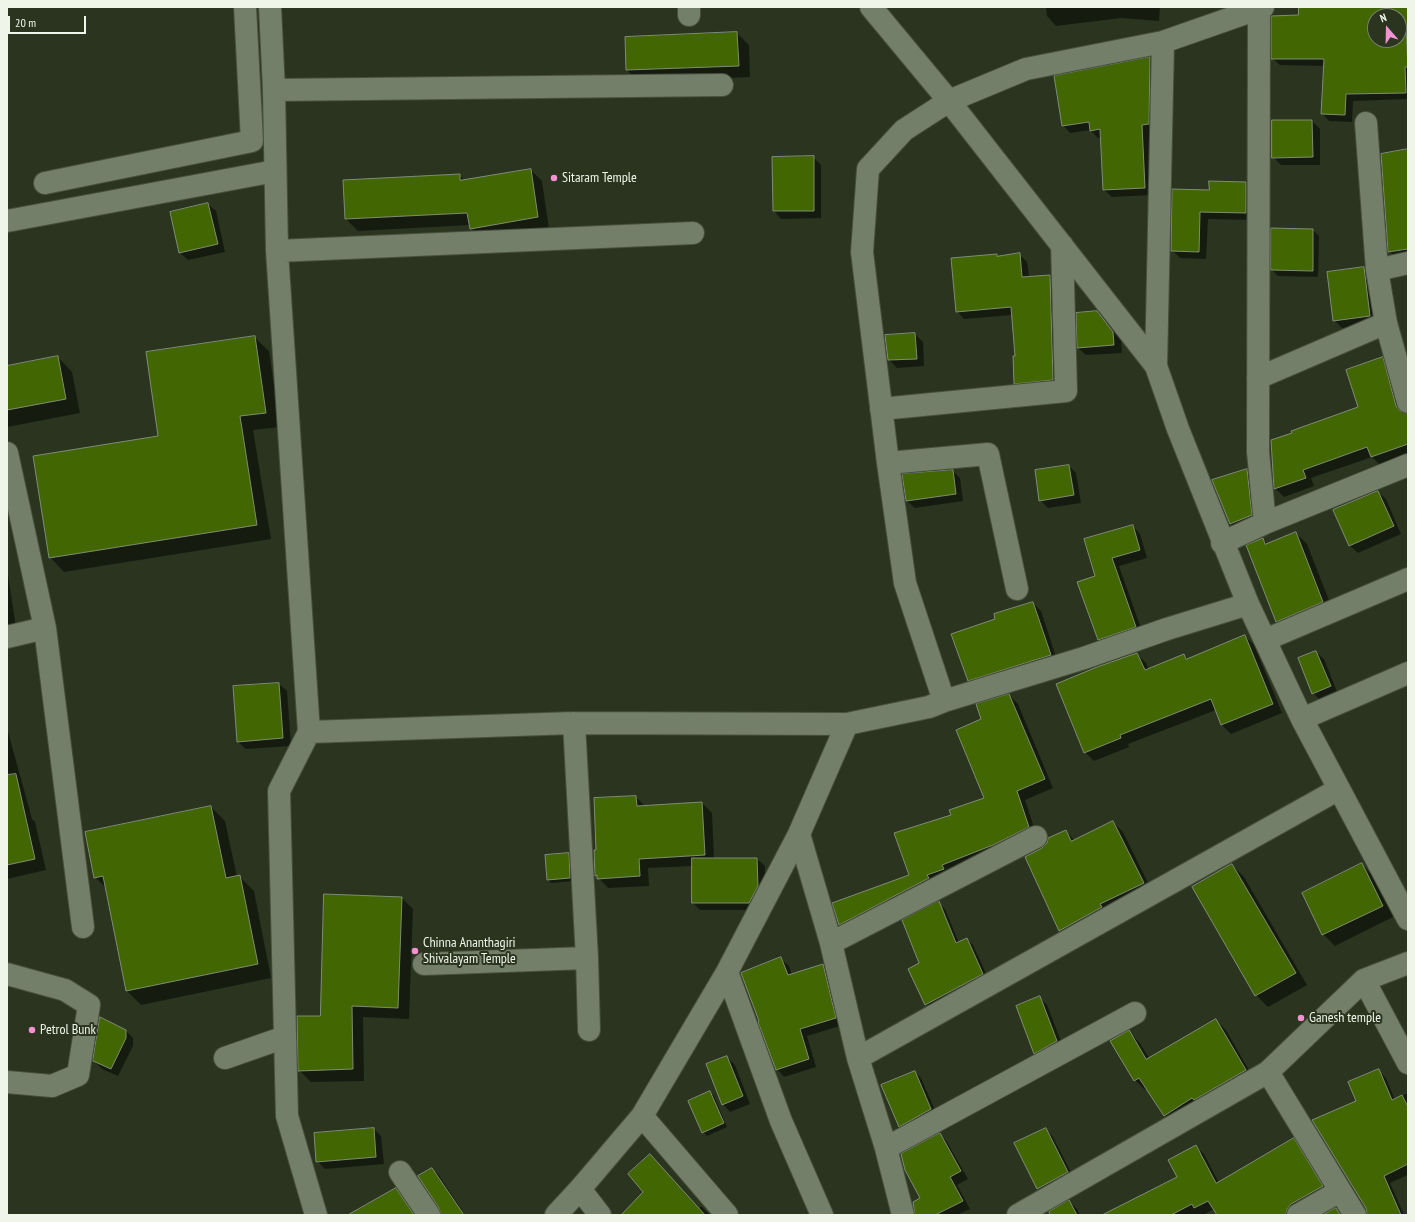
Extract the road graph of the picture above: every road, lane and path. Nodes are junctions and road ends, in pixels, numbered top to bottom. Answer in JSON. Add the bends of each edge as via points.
{"nodes":[{"id":1,"x":245,"y":7,"type":"edge"},
{"id":2,"x":270,"y":7,"type":"edge"},
{"id":3,"x":871,"y":7,"type":"edge"},
{"id":4,"x":1261,"y":7,"type":"edge"},
{"id":5,"x":1163,"y":42,"type":"junction"},
{"id":6,"x":722,"y":85,"type":"dead end"},
{"id":7,"x":274,"y":90,"type":"junction"},
{"id":8,"x":949,"y":101,"type":"junction"},
{"id":9,"x":1366,"y":123,"type":"dead end"},
{"id":10,"x":275,"y":171,"type":"junction"},
{"id":11,"x":45,"y":183,"type":"dead end"},
{"id":12,"x":7,"y":221,"type":"edge"},
{"id":13,"x":693,"y":233,"type":"dead end"},
{"id":14,"x":1062,"y":245,"type":"junction"},
{"id":15,"x":277,"y":251,"type":"junction"},
{"id":16,"x":1408,"y":263,"type":"edge"},
{"id":17,"x":1378,"y":270,"type":"junction"},
{"id":18,"x":1386,"y":323,"type":"junction"},
{"id":19,"x":1156,"y":366,"type":"junction"},
{"id":20,"x":1258,"y":378,"type":"junction"},
{"id":21,"x":1408,"y":402,"type":"edge"},
{"id":22,"x":881,"y":409,"type":"junction"},
{"id":23,"x":7,"y":453,"type":"edge"},
{"id":24,"x":888,"y":463,"type":"junction"},
{"id":25,"x":1408,"y":465,"type":"edge"},
{"id":26,"x":1265,"y":523,"type":"junction"},
{"id":27,"x":1222,"y":543,"type":"junction"},
{"id":28,"x":1408,"y":579,"type":"edge"},
{"id":29,"x":1017,"y":589,"type":"dead end"},
{"id":30,"x":1248,"y":604,"type":"junction"},
{"id":31,"x":45,"y":628,"type":"junction"},
{"id":32,"x":7,"y":637,"type":"edge"},
{"id":33,"x":1265,"y":640,"type":"junction"},
{"id":34,"x":1408,"y":674,"type":"edge"},
{"id":35,"x":944,"y":701,"type":"junction"},
{"id":36,"x":1302,"y":719,"type":"junction"},
{"id":37,"x":574,"y":723,"type":"junction"},
{"id":38,"x":847,"y":724,"type":"junction"},
{"id":39,"x":309,"y":732,"type":"junction"},
{"id":40,"x":1339,"y":789,"type":"junction"},
{"id":41,"x":798,"y":834,"type":"junction"},
{"id":42,"x":1036,"y":837,"type":"dead end"},
{"id":43,"x":1408,"y":919,"type":"edge"},
{"id":44,"x":83,"y":927,"type":"dead end"},
{"id":45,"x":831,"y":943,"type":"junction"},
{"id":46,"x":587,"y":958,"type":"junction"},
{"id":47,"x":1408,"y":963,"type":"edge"},
{"id":48,"x":424,"y":964,"type":"dead end"},
{"id":49,"x":728,"y":972,"type":"junction"},
{"id":50,"x":7,"y":974,"type":"edge"},
{"id":51,"x":1364,"y":980,"type":"junction"},
{"id":52,"x":1135,"y":1013,"type":"dead end"},
{"id":53,"x":589,"y":1030,"type":"dead end"},
{"id":54,"x":285,"y":1037,"type":"junction"},
{"id":55,"x":225,"y":1058,"type":"dead end"},
{"id":56,"x":858,"y":1058,"type":"junction"},
{"id":57,"x":1408,"y":1063,"type":"edge"},
{"id":58,"x":1268,"y":1072,"type":"junction"},
{"id":59,"x":7,"y":1082,"type":"edge"},
{"id":60,"x":642,"y":1116,"type":"junction"},
{"id":61,"x":886,"y":1148,"type":"junction"},
{"id":62,"x":400,"y":1172,"type":"dead end"},
{"id":63,"x":580,"y":1189,"type":"junction"},
{"id":64,"x":1340,"y":1191,"type":"junction"},
{"id":65,"x":316,"y":1215,"type":"edge"},
{"id":66,"x":429,"y":1215,"type":"edge"},
{"id":67,"x":556,"y":1215,"type":"edge"},
{"id":68,"x":600,"y":1215,"type":"edge"},
{"id":69,"x":727,"y":1215,"type":"edge"},
{"id":70,"x":822,"y":1215,"type":"edge"},
{"id":71,"x":903,"y":1215,"type":"edge"},
{"id":72,"x":1018,"y":1215,"type":"edge"},
{"id":73,"x":1298,"y":1215,"type":"edge"},
{"id":74,"x":1355,"y":1215,"type":"edge"}],
"edges":[{"from":1,"to":11,"type":"street","via":[[252,141]]},
{"from":2,"to":7,"type":"street"},
{"from":3,"to":8,"type":"street"},
{"from":4,"to":5,"type":"street"},
{"from":4,"to":20,"type":"street"},
{"from":5,"to":8,"type":"street","via":[[1026,69]]},
{"from":5,"to":19,"type":"street"},
{"from":6,"to":7,"type":"street"},
{"from":7,"to":10,"type":"street"},
{"from":8,"to":14,"type":"street"},
{"from":8,"to":22,"type":"street","via":[[904,130],[868,169],[862,252]]},
{"from":9,"to":17,"type":"street"},
{"from":10,"to":12,"type":"street"},
{"from":10,"to":15,"type":"street"},
{"from":13,"to":15,"type":"street"},
{"from":14,"to":19,"type":"street"},
{"from":14,"to":22,"type":"street","via":[[1066,391]]},
{"from":15,"to":39,"type":"street"},
{"from":16,"to":17,"type":"street"},
{"from":17,"to":18,"type":"street"},
{"from":18,"to":20,"type":"street"},
{"from":18,"to":21,"type":"street"},
{"from":19,"to":27,"type":"street"},
{"from":20,"to":26,"type":"street","via":[[1258,452]]},
{"from":22,"to":24,"type":"street"},
{"from":23,"to":31,"type":"street"},
{"from":24,"to":29,"type":"street","via":[[988,454]]},
{"from":24,"to":35,"type":"street","via":[[905,583]]},
{"from":25,"to":26,"type":"street"},
{"from":26,"to":27,"type":"street"},
{"from":27,"to":30,"type":"street"},
{"from":28,"to":33,"type":"street"},
{"from":30,"to":33,"type":"street"},
{"from":30,"to":35,"type":"street"},
{"from":31,"to":32,"type":"street"},
{"from":31,"to":44,"type":"street"},
{"from":33,"to":36,"type":"street"},
{"from":34,"to":36,"type":"street"},
{"from":35,"to":38,"type":"street","via":[[929,707]]},
{"from":36,"to":40,"type":"street"},
{"from":37,"to":38,"type":"street"},
{"from":37,"to":39,"type":"street"},
{"from":37,"to":46,"type":"street"},
{"from":38,"to":41,"type":"street"},
{"from":39,"to":54,"type":"street","via":[[279,791]]},
{"from":40,"to":43,"type":"street"},
{"from":40,"to":56,"type":"street"},
{"from":41,"to":45,"type":"street"},
{"from":41,"to":49,"type":"street"},
{"from":42,"to":45,"type":"street"},
{"from":45,"to":56,"type":"street"},
{"from":46,"to":48,"type":"street"},
{"from":46,"to":53,"type":"street"},
{"from":47,"to":51,"type":"street"},
{"from":49,"to":60,"type":"street"},
{"from":49,"to":70,"type":"street","via":[[781,1121]]},
{"from":50,"to":59,"type":"street","via":[[65,990],[89,1005],[78,1075],[52,1086]]},
{"from":51,"to":57,"type":"street"},
{"from":51,"to":58,"type":"street"},
{"from":52,"to":61,"type":"street"},
{"from":54,"to":55,"type":"street"},
{"from":54,"to":65,"type":"street","via":[[287,1116]]},
{"from":56,"to":61,"type":"street"},
{"from":58,"to":64,"type":"street"},
{"from":58,"to":72,"type":"street"},
{"from":60,"to":63,"type":"street"},
{"from":60,"to":69,"type":"street"},
{"from":61,"to":71,"type":"street"},
{"from":62,"to":66,"type":"street"},
{"from":63,"to":67,"type":"street"},
{"from":63,"to":68,"type":"street"},
{"from":64,"to":73,"type":"street"},
{"from":64,"to":74,"type":"street"}]}
